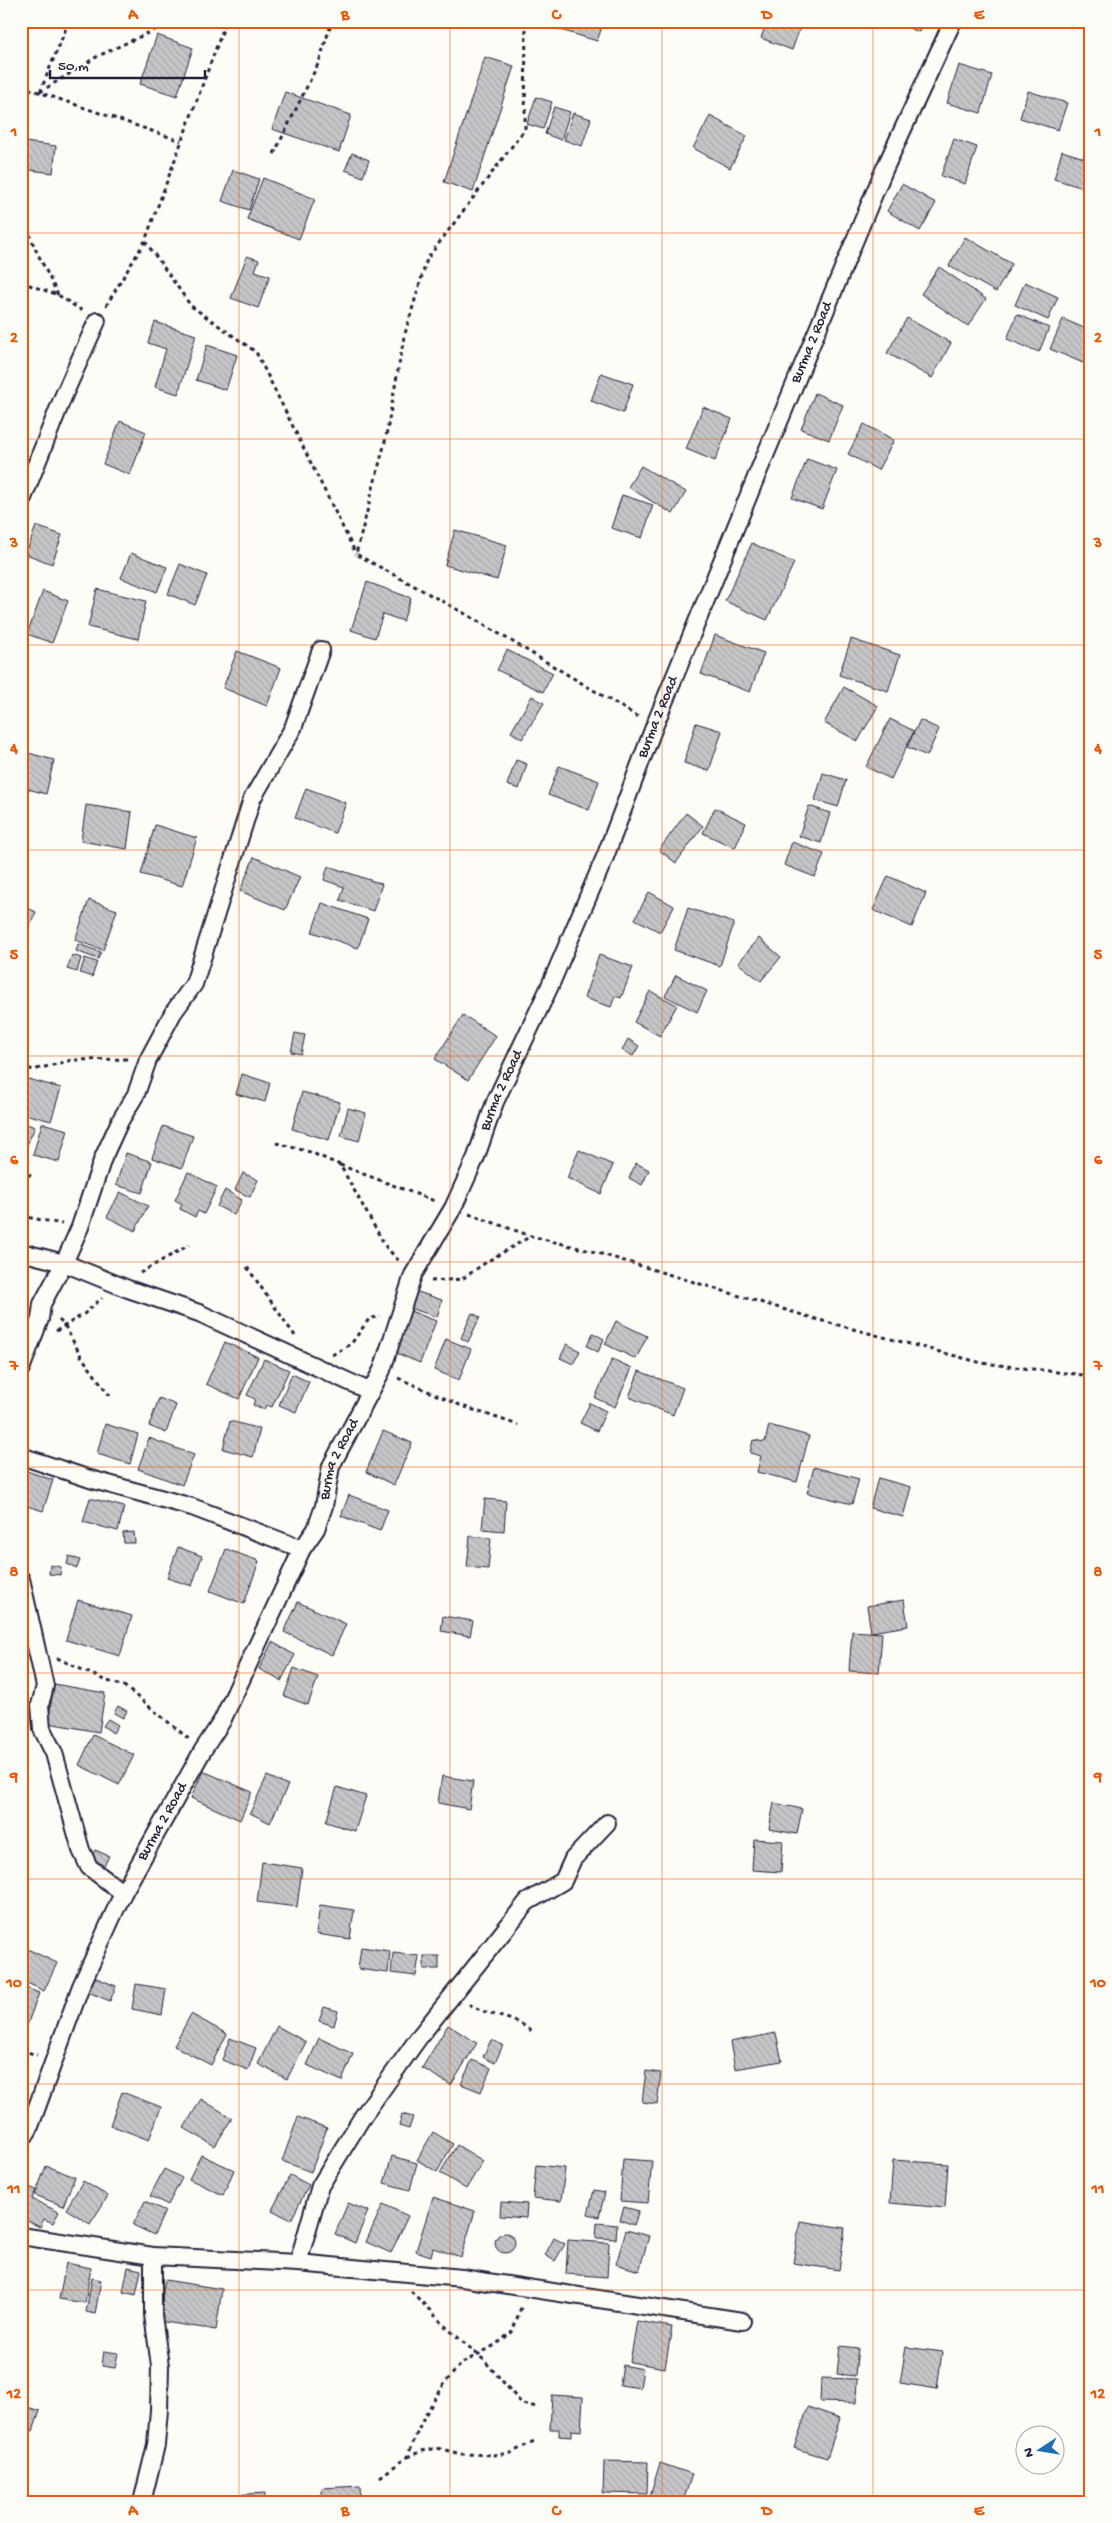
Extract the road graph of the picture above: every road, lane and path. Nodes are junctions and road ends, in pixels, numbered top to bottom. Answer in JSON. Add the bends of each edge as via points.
{"nodes":[{"id":1,"x":69,"y":21,"type":"edge"},
{"id":2,"x":174,"y":21,"type":"edge"},
{"id":3,"x":226,"y":21,"type":"edge"},
{"id":4,"x":332,"y":21,"type":"edge"},
{"id":5,"x":526,"y":21,"type":"edge"},
{"id":6,"x":953,"y":21,"type":"edge"},
{"id":7,"x":21,"y":86,"type":"edge"},
{"id":8,"x":39,"y":92,"type":"junction"},
{"id":9,"x":182,"y":141,"type":"junction"},
{"id":10,"x":274,"y":154,"type":"dead end"},
{"id":11,"x":21,"y":211,"type":"edge"},
{"id":12,"x":145,"y":241,"type":"junction"},
{"id":13,"x":21,"y":282,"type":"edge"},
{"id":14,"x":58,"y":295,"type":"junction"},
{"id":15,"x":97,"y":321,"type":"junction"},
{"id":16,"x":21,"y":503,"type":"edge"},
{"id":17,"x":356,"y":554,"type":"junction"},
{"id":18,"x":321,"y":650,"type":"dead end"},
{"id":19,"x":654,"y":727,"type":"junction"},
{"id":20,"x":148,"y":1060,"type":"junction"},
{"id":21,"x":21,"y":1066,"type":"edge"},
{"id":22,"x":276,"y":1143,"type":"dead end"},
{"id":23,"x":340,"y":1165,"type":"junction"},
{"id":24,"x":31,"y":1174,"type":"dead end"},
{"id":25,"x":21,"y":1180,"type":"edge"},
{"id":26,"x":453,"y":1208,"type":"junction"},
{"id":27,"x":21,"y":1216,"type":"edge"},
{"id":28,"x":80,"y":1227,"type":"junction"},
{"id":29,"x":531,"y":1236,"type":"junction"},
{"id":30,"x":21,"y":1252,"type":"edge"},
{"id":31,"x":64,"y":1262,"type":"junction"},
{"id":32,"x":247,"y":1267,"type":"dead end"},
{"id":33,"x":411,"y":1281,"type":"junction"},
{"id":34,"x":42,"y":1304,"type":"junction"},
{"id":35,"x":401,"y":1310,"type":"junction"},
{"id":36,"x":302,"y":1360,"type":"junction"},
{"id":37,"x":21,"y":1370,"type":"edge"},
{"id":38,"x":382,"y":1370,"type":"junction"},
{"id":39,"x":1091,"y":1376,"type":"edge"},
{"id":40,"x":369,"y":1391,"type":"junction"},
{"id":41,"x":110,"y":1396,"type":"dead end"},
{"id":42,"x":518,"y":1425,"type":"dead end"},
{"id":43,"x":21,"y":1456,"type":"edge"},
{"id":44,"x":302,"y":1548,"type":"junction"},
{"id":45,"x":21,"y":1579,"type":"edge"},
{"id":46,"x":40,"y":1662,"type":"junction"},
{"id":47,"x":203,"y":1750,"type":"junction"},
{"id":48,"x":607,"y":1823,"type":"dead end"},
{"id":49,"x":123,"y":1893,"type":"junction"},
{"id":50,"x":455,"y":1993,"type":"junction"},
{"id":51,"x":533,"y":2033,"type":"dead end"},
{"id":52,"x":21,"y":2142,"type":"edge"},
{"id":53,"x":21,"y":2236,"type":"edge"},
{"id":54,"x":153,"y":2256,"type":"junction"},
{"id":55,"x":298,"y":2263,"type":"junction"},
{"id":56,"x":402,"y":2272,"type":"junction"},
{"id":57,"x":527,"y":2288,"type":"junction"},
{"id":58,"x":742,"y":2321,"type":"dead end"},
{"id":59,"x":478,"y":2355,"type":"junction"},
{"id":60,"x":537,"y":2407,"type":"dead end"},
{"id":61,"x":534,"y":2441,"type":"dead end"},
{"id":62,"x":407,"y":2457,"type":"junction"},
{"id":63,"x":380,"y":2477,"type":"dead end"},
{"id":64,"x":142,"y":2502,"type":"edge"}],
"edges":[{"from":1,"to":8,"type":"path"},
{"from":2,"to":8,"type":"path","via":[[98,56]]},
{"from":3,"to":9,"type":"path"},
{"from":4,"to":10,"type":"path","via":[[319,62]]},
{"from":5,"to":17,"type":"path","via":[[525,129],[427,259],[404,337],[385,442]]},
{"from":6,"to":19,"type":"street","name":"Burma 2 Road","via":[[884,170]]},
{"from":7,"to":8,"type":"path"},
{"from":8,"to":9,"type":"path"},
{"from":9,"to":12,"type":"path"},
{"from":11,"to":14,"type":"path"},
{"from":12,"to":15,"type":"path"},
{"from":12,"to":17,"type":"path","via":[[191,306],[256,352]]},
{"from":13,"to":14,"type":"path"},
{"from":14,"to":15,"type":"path"},
{"from":15,"to":16,"type":"street"},
{"from":17,"to":19,"type":"path","via":[[471,617]]},
{"from":18,"to":20,"type":"street","via":[[293,728],[252,799],[194,984],[173,1013]]},
{"from":19,"to":26,"type":"street","name":"Burma 2 Road","via":[[602,866],[495,1102],[476,1157]]},
{"from":20,"to":21,"type":"path","via":[[92,1058],[33,1070]]},
{"from":20,"to":28,"type":"street","via":[[136,1094],[103,1158]]},
{"from":22,"to":23,"type":"path","via":[[310,1152]]},
{"from":23,"to":26,"type":"path"},
{"from":23,"to":33,"type":"path","via":[[386,1247]]},
{"from":24,"to":25,"type":"path"},
{"from":26,"to":29,"type":"path"},
{"from":26,"to":33,"type":"street","name":"Burma 2 Road"},
{"from":27,"to":28,"type":"path"},
{"from":28,"to":31,"type":"street"},
{"from":29,"to":33,"type":"path","via":[[462,1279]]},
{"from":29,"to":39,"type":"path","via":[[820,1320],[982,1363]]},
{"from":30,"to":31,"type":"street"},
{"from":31,"to":34,"type":"street"},
{"from":31,"to":36,"type":"street","via":[[128,1289],[199,1313]]},
{"from":32,"to":36,"type":"path","via":[[291,1328]]},
{"from":33,"to":35,"type":"street","name":"Burma 2 Road"},
{"from":34,"to":37,"type":"street","via":[[40,1319]]},
{"from":34,"to":41,"type":"path","via":[[65,1326],[81,1356]]},
{"from":35,"to":36,"type":"path","via":[[369,1319],[351,1344],[334,1354],[318,1360]]},
{"from":35,"to":38,"type":"street","name":"Burma 2 Road"},
{"from":36,"to":40,"type":"street"},
{"from":38,"to":40,"type":"street","name":"Burma 2 Road"},
{"from":38,"to":42,"type":"path","via":[[462,1406]]},
{"from":40,"to":44,"type":"street","name":"Burma 2 Road","via":[[331,1466],[316,1530]]},
{"from":43,"to":44,"type":"street","via":[[192,1507]]},
{"from":44,"to":47,"type":"street","name":"Burma 2 Road","via":[[222,1722]]},
{"from":45,"to":46,"type":"street"},
{"from":46,"to":47,"type":"path","via":[[60,1658],[104,1680],[124,1686]]},
{"from":46,"to":49,"type":"street","via":[[46,1686],[40,1705],[42,1729],[54,1753],[81,1850],[89,1867]]},
{"from":47,"to":49,"type":"street","name":"Burma 2 Road"},
{"from":48,"to":50,"type":"street","via":[[573,1859],[563,1881],[527,1902]]},
{"from":49,"to":52,"type":"street","name":"Burma 2 Road","via":[[81,1986],[29,2129]]},
{"from":50,"to":51,"type":"path","via":[[472,2006],[528,2027]]},
{"from":50,"to":55,"type":"street","via":[[363,2116],[320,2186]]},
{"from":53,"to":54,"type":"street"},
{"from":54,"to":55,"type":"street"},
{"from":54,"to":64,"type":"street","via":[[153,2315],[160,2366],[159,2410],[156,2445]]},
{"from":55,"to":56,"type":"street"},
{"from":56,"to":57,"type":"street"},
{"from":56,"to":59,"type":"path","via":[[413,2294]]},
{"from":57,"to":58,"type":"street"},
{"from":57,"to":59,"type":"path","via":[[512,2332]]},
{"from":59,"to":60,"type":"path","via":[[522,2404]]},
{"from":59,"to":62,"type":"path","via":[[461,2364],[444,2384]]},
{"from":61,"to":62,"type":"path","via":[[511,2453],[461,2454],[437,2448]]},
{"from":62,"to":63,"type":"path"}]}
